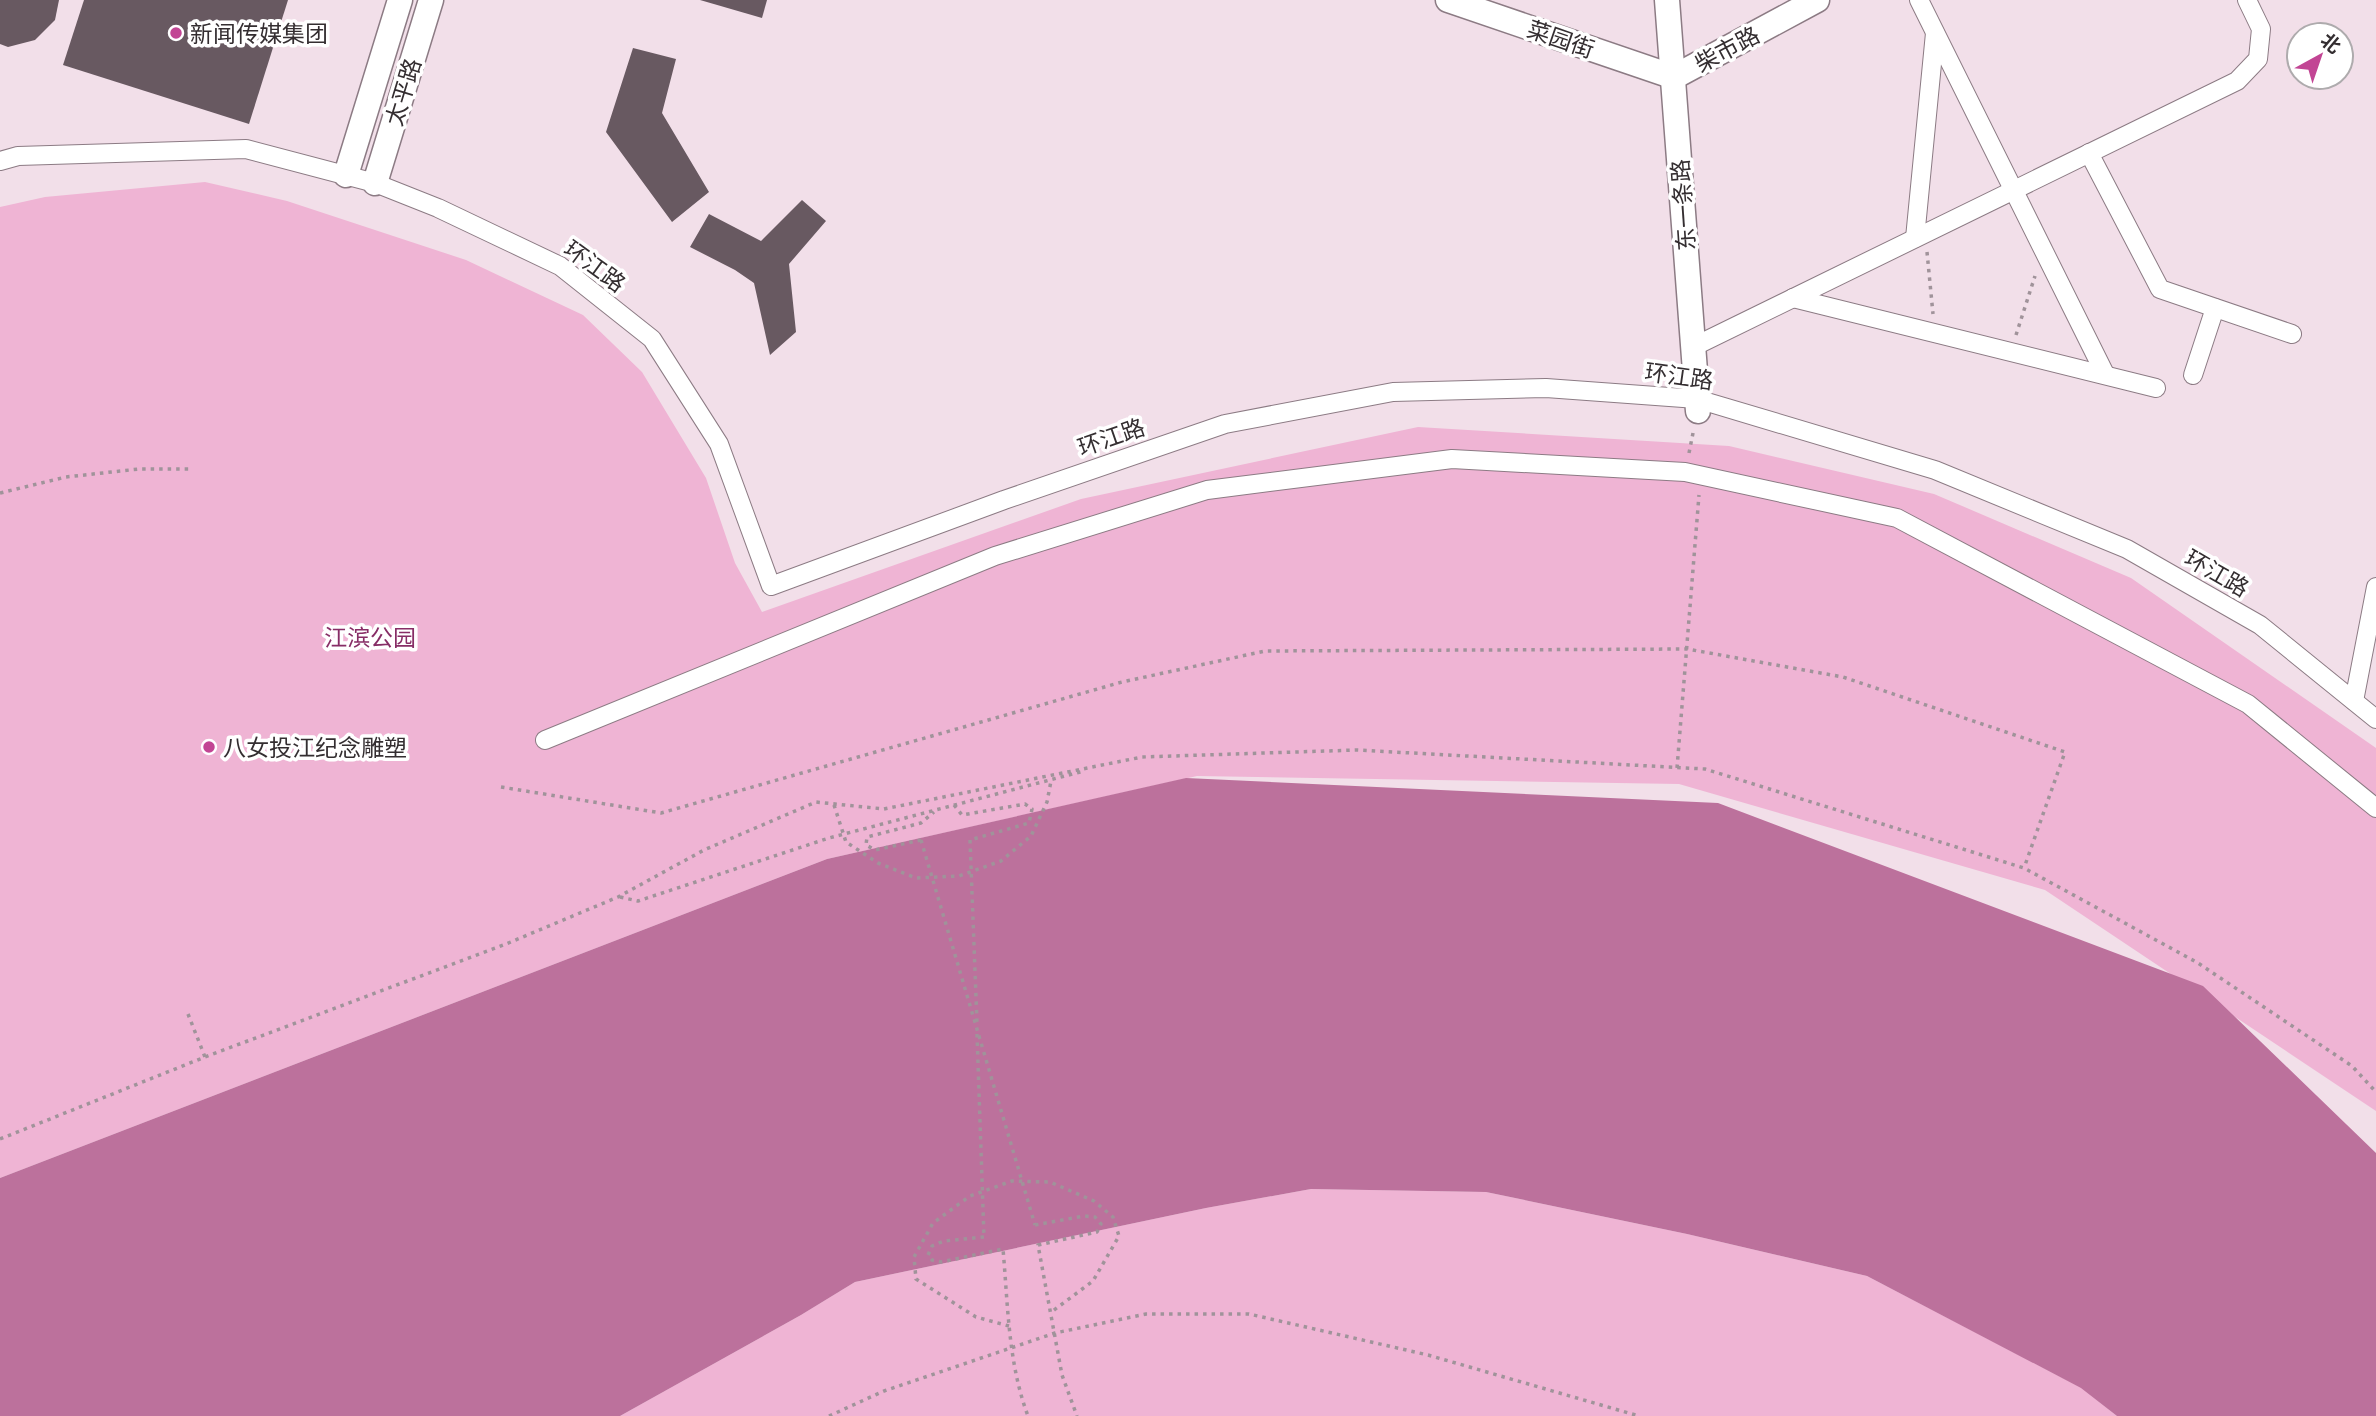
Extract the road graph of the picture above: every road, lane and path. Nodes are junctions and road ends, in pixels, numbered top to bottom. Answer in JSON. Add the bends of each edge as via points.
{"nodes":[{"id":1,"x":400,"y":0,"type":"edge"},
{"id":2,"x":431,"y":0,"type":"edge"},
{"id":3,"x":1448,"y":0,"type":"edge"},
{"id":4,"x":1667,"y":0,"type":"edge"},
{"id":5,"x":1817,"y":0,"type":"edge"},
{"id":6,"x":1919,"y":0,"type":"edge"},
{"id":7,"x":2247,"y":0,"type":"edge"},
{"id":8,"x":1935,"y":33,"type":"junction"},
{"id":9,"x":1674,"y":77,"type":"junction"},
{"id":10,"x":2089,"y":153,"type":"junction"},
{"id":11,"x":0,"y":161,"type":"edge"},
{"id":12,"x":346,"y":175,"type":"junction"},
{"id":13,"x":375,"y":183,"type":"junction"},
{"id":14,"x":2013,"y":190,"type":"junction"},
{"id":15,"x":1920,"y":235,"type":"junction"},
{"id":16,"x":2044,"y":251,"type":"junction"},
{"id":17,"x":1793,"y":298,"type":"junction"},
{"id":18,"x":2215,"y":308,"type":"junction"},
{"id":19,"x":1935,"y":332,"type":"junction"},
{"id":20,"x":2292,"y":334,"type":"dead end"},
{"id":21,"x":1693,"y":347,"type":"junction"},
{"id":22,"x":2011,"y":351,"type":"junction"},
{"id":23,"x":2105,"y":374,"type":"junction"},
{"id":24,"x":2193,"y":375,"type":"dead end"},
{"id":25,"x":2156,"y":388,"type":"dead end"},
{"id":26,"x":1697,"y":405,"type":"junction"},
{"id":27,"x":189,"y":469,"type":"dead end"},
{"id":28,"x":1693,"y":473,"type":"junction"},
{"id":29,"x":0,"y":493,"type":"edge"},
{"id":30,"x":2376,"y":587,"type":"edge"},
{"id":31,"x":1687,"y":649,"type":"junction"},
{"id":32,"x":2354,"y":701,"type":"junction"},
{"id":33,"x":2376,"y":719,"type":"edge"},
{"id":34,"x":545,"y":740,"type":"dead end"},
{"id":35,"x":1123,"y":761,"type":"junction"},
{"id":36,"x":1677,"y":768,"type":"junction"},
{"id":37,"x":1052,"y":775,"type":"junction"},
{"id":38,"x":501,"y":787,"type":"dead end"},
{"id":39,"x":834,"y":804,"type":"junction"},
{"id":40,"x":954,"y":806,"type":"junction"},
{"id":41,"x":2376,"y":808,"type":"edge"},
{"id":42,"x":935,"y":810,"type":"junction"},
{"id":43,"x":2024,"y":868,"type":"junction"},
{"id":44,"x":618,"y":897,"type":"junction"},
{"id":45,"x":188,"y":1014,"type":"dead end"},
{"id":46,"x":977,"y":1029,"type":"junction"},
{"id":47,"x":205,"y":1057,"type":"junction"},
{"id":48,"x":2376,"y":1092,"type":"edge"},
{"id":49,"x":0,"y":1139,"type":"edge"},
{"id":50,"x":1051,"y":1313,"type":"junction"},
{"id":51,"x":1009,"y":1326,"type":"junction"},
{"id":52,"x":1055,"y":1333,"type":"junction"},
{"id":53,"x":1011,"y":1348,"type":"junction"},
{"id":54,"x":830,"y":1416,"type":"edge"},
{"id":55,"x":1028,"y":1416,"type":"edge"},
{"id":56,"x":1077,"y":1416,"type":"edge"},
{"id":57,"x":1639,"y":1416,"type":"edge"}],
"edges":[{"from":1,"to":12,"type":"street","name":"太平路"},
{"from":2,"to":13,"type":"street","name":"太平路"},
{"from":3,"to":9,"type":"street","name":"菜园街"},
{"from":4,"to":9,"type":"street","name":"东一条路"},
{"from":5,"to":9,"type":"street","name":"柴市路"},
{"from":6,"to":8,"type":"street"},
{"from":7,"to":10,"type":"street","via":[[2261,29],[2258,59],[2237,81]]},
{"from":8,"to":14,"type":"street"},
{"from":8,"to":15,"type":"street"},
{"from":9,"to":21,"type":"street","name":"东一条路"},
{"from":10,"to":14,"type":"street"},
{"from":10,"to":18,"type":"street","via":[[2160,289]]},
{"from":11,"to":12,"type":"street","name":"环江路","via":[[18,156],[246,149]]},
{"from":12,"to":13,"type":"street","name":"环江路"},
{"from":13,"to":26,"type":"street","name":"环江路","via":[[560,266],[652,339],[719,444],[771,586],[1004,500],[1238,422],[1393,392],[1546,388]]},
{"from":14,"to":15,"type":"street"},
{"from":14,"to":16,"type":"street"},
{"from":15,"to":17,"type":"street"},
{"from":15,"to":19,"type":"path"},
{"from":16,"to":22,"type":"path"},
{"from":16,"to":23,"type":"street"},
{"from":17,"to":19,"type":"street"},
{"from":17,"to":21,"type":"street"},
{"from":18,"to":20,"type":"street"},
{"from":18,"to":24,"type":"street"},
{"from":19,"to":22,"type":"street"},
{"from":21,"to":26,"type":"street","name":"东一条路"},
{"from":22,"to":23,"type":"street"},
{"from":23,"to":25,"type":"street"},
{"from":26,"to":28,"type":"path"},
{"from":26,"to":32,"type":"street","name":"环江路","via":[[1935,470],[2127,549],[2260,625]]},
{"from":27,"to":29,"type":"path","via":[[66,477]]},
{"from":28,"to":31,"type":"path"},
{"from":28,"to":34,"type":"street","via":[[1452,459],[1207,490],[995,556]]},
{"from":28,"to":41,"type":"street","via":[[1897,518],[2248,704]]},
{"from":30,"to":32,"type":"street"},
{"from":31,"to":36,"type":"path"},
{"from":31,"to":38,"type":"path","via":[[1265,652],[1122,682],[662,814]]},
{"from":31,"to":43,"type":"path","via":[[1843,677],[2065,752]]},
{"from":32,"to":33,"type":"street","name":"环江路"},
{"from":35,"to":36,"type":"path","via":[[1357,750]]},
{"from":35,"to":37,"type":"path"},
{"from":35,"to":40,"type":"path"},
{"from":36,"to":43,"type":"path","via":[[1705,769]]},
{"from":37,"to":39,"type":"path","via":[[884,809]]},
{"from":37,"to":39,"type":"path","via":[[1047,802],[1031,836],[1001,861],[959,876],[916,878],[878,863],[846,842]]},
{"from":39,"to":44,"type":"path","via":[[816,802],[791,812],[704,850]]},
{"from":40,"to":42,"type":"path"},
{"from":40,"to":46,"type":"path","bridge":true,"via":[[962,815],[1025,804],[1032,809],[1029,823],[970,840]]},
{"from":42,"to":44,"type":"path","via":[[829,838],[638,901]]},
{"from":42,"to":46,"type":"path","bridge":true,"via":[[921,823],[867,837],[866,845],[875,850],[921,841]]},
{"from":43,"to":48,"type":"path","via":[[2198,963],[2352,1066]]},
{"from":44,"to":47,"type":"path"},
{"from":45,"to":47,"type":"path"},
{"from":46,"to":50,"type":"path","bridge":true,"via":[[1035,1225],[1084,1216],[1095,1217],[1101,1224],[1097,1232],[1038,1245]]},
{"from":46,"to":51,"type":"path","bridge":true,"via":[[984,1237],[944,1241],[932,1246],[928,1255],[942,1262],[1003,1249]]},
{"from":47,"to":49,"type":"path"},
{"from":50,"to":51,"type":"path","via":[[1093,1281],[1119,1236],[1113,1217],[1094,1201],[1050,1182],[1012,1181],[970,1196],[933,1223],[914,1257],[916,1279],[976,1317]]},
{"from":50,"to":52,"type":"path"},
{"from":51,"to":53,"type":"path"},
{"from":52,"to":53,"type":"path"},
{"from":52,"to":56,"type":"path","via":[[1062,1376]]},
{"from":52,"to":57,"type":"path","via":[[1146,1314],[1248,1314],[1428,1355]]},
{"from":53,"to":54,"type":"path","via":[[884,1391]]},
{"from":53,"to":55,"type":"path"}]}
